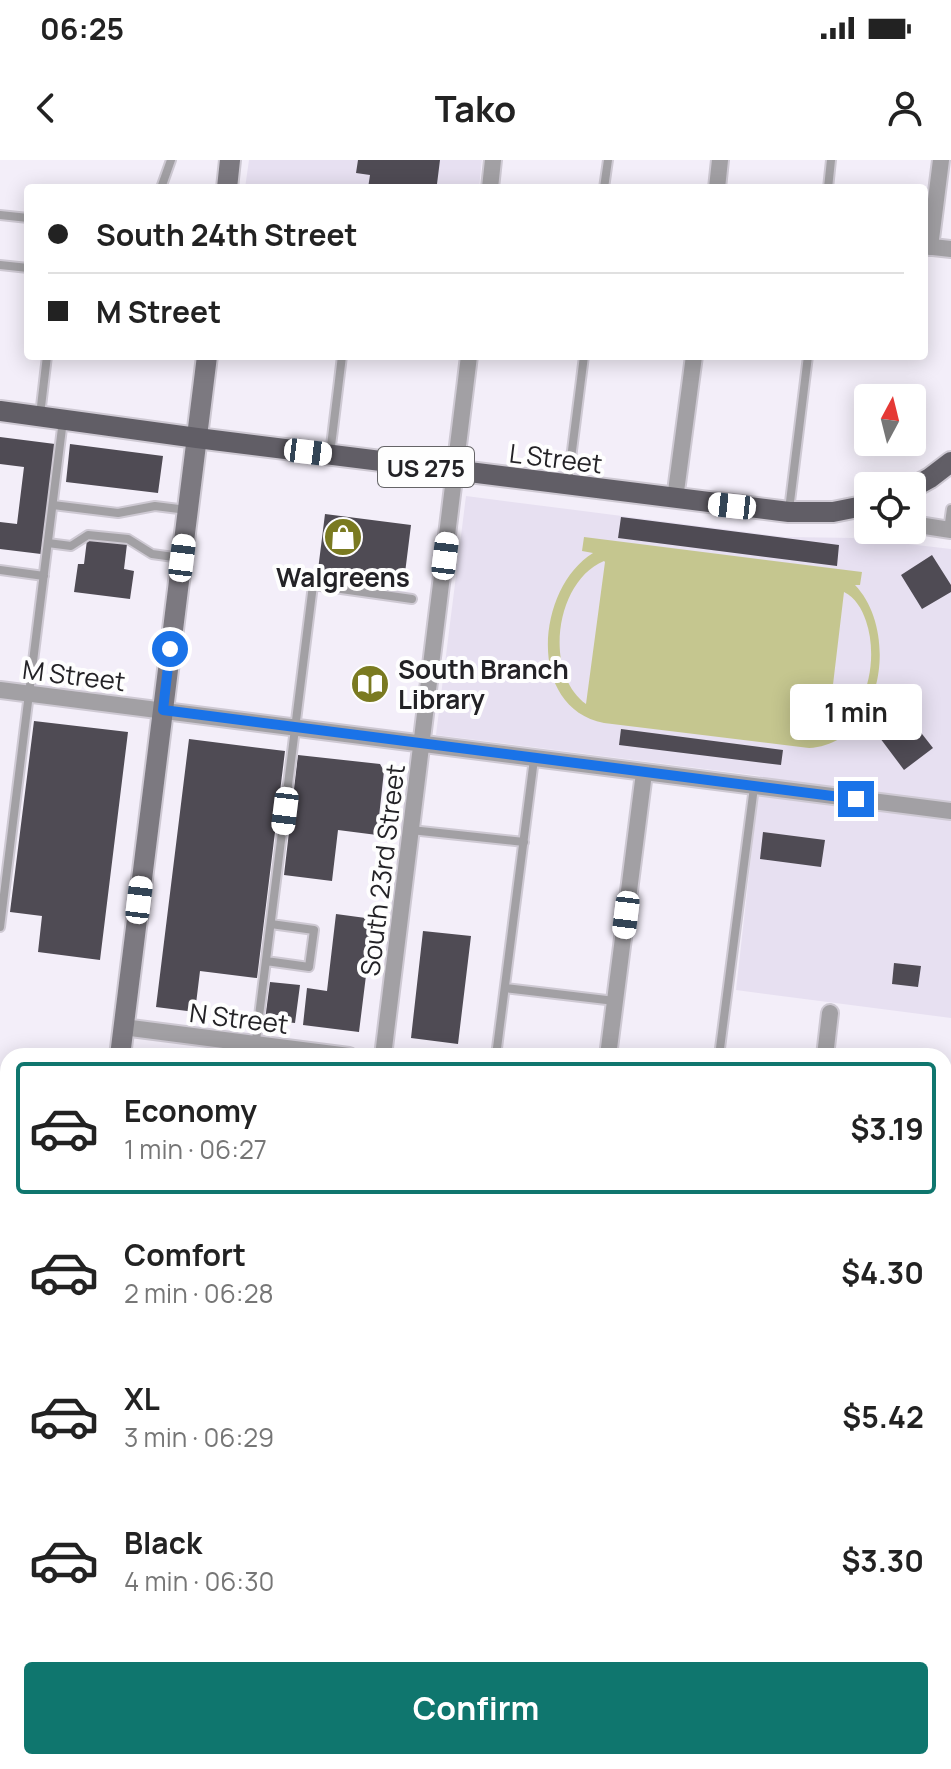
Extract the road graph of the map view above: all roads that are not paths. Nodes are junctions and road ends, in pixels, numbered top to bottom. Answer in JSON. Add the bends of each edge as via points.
{"nodes":[{"id":1,"x":171,"y":160,"type":"edge"},
{"id":2,"x":230,"y":160,"type":"edge"},
{"id":3,"x":493,"y":160,"type":"edge"},
{"id":4,"x":608,"y":160,"type":"edge"},
{"id":5,"x":720,"y":160,"type":"edge"},
{"id":6,"x":831,"y":160,"type":"edge"},
{"id":7,"x":941,"y":160,"type":"edge"},
{"id":8,"x":162,"y":184,"type":"edge"},
{"id":9,"x":227,"y":184,"type":"edge"},
{"id":10,"x":490,"y":184,"type":"edge"},
{"id":11,"x":605,"y":184,"type":"edge"},
{"id":12,"x":717,"y":184,"type":"edge"},
{"id":13,"x":828,"y":184,"type":"edge"},
{"id":14,"x":0,"y":215,"type":"edge"},
{"id":15,"x":24,"y":218,"type":"edge"},
{"id":16,"x":928,"y":240,"type":"edge"},
{"id":17,"x":928,"y":246,"type":"edge"},
{"id":18,"x":951,"y":249,"type":"edge"},
{"id":19,"x":0,"y":265,"type":"edge"},
{"id":20,"x":24,"y":268,"type":"edge"},
{"id":21,"x":47,"y":360,"type":"edge"},
{"id":22,"x":207,"y":360,"type":"edge"},
{"id":23,"x":342,"y":360,"type":"edge"},
{"id":24,"x":469,"y":360,"type":"edge"},
{"id":25,"x":584,"y":360,"type":"edge"},
{"id":26,"x":693,"y":360,"type":"edge"},
{"id":27,"x":808,"y":360,"type":"edge"},
{"id":28,"x":0,"y":411,"type":"edge"},
{"id":29,"x":40,"y":416,"type":"junction"},
{"id":30,"x":63,"y":419,"type":"junction"},
{"id":31,"x":197,"y":438,"type":"junction"},
{"id":32,"x":330,"y":455,"type":"junction"},
{"id":33,"x":951,"y":462,"type":"edge"},
{"id":34,"x":455,"y":471,"type":"junction"},
{"id":35,"x":926,"y":480,"type":"edge"},
{"id":36,"x":568,"y":485,"type":"junction"},
{"id":37,"x":675,"y":499,"type":"junction"},
{"id":38,"x":53,"y":505,"type":"junction"},
{"id":39,"x":188,"y":510,"type":"junction"},
{"id":40,"x":854,"y":510,"type":"edge"},
{"id":41,"x":951,"y":510,"type":"edge"},
{"id":42,"x":789,"y":512,"type":"junction"},
{"id":43,"x":926,"y":526,"type":"edge"},
{"id":44,"x":949,"y":530,"type":"edge"},
{"id":45,"x":48,"y":543,"type":"junction"},
{"id":46,"x":182,"y":558,"type":"junction"},
{"id":47,"x":0,"y":570,"type":"edge"},
{"id":48,"x":44,"y":576,"type":"junction"},
{"id":49,"x":412,"y":599,"type":"dead end"},
{"id":50,"x":0,"y":690,"type":"edge"},
{"id":51,"x":30,"y":694,"type":"junction"},
{"id":52,"x":163,"y":710,"type":"junction"},
{"id":53,"x":295,"y":727,"type":"junction"},
{"id":54,"x":422,"y":745,"type":"junction"},
{"id":55,"x":534,"y":759,"type":"junction"},
{"id":56,"x":644,"y":773,"type":"junction"},
{"id":57,"x":754,"y":787,"type":"junction"},
{"id":58,"x":951,"y":811,"type":"edge"},
{"id":59,"x":411,"y":830,"type":"junction"},
{"id":60,"x":524,"y":842,"type":"junction"},
{"id":61,"x":271,"y":924,"type":"junction"},
{"id":62,"x":0,"y":927,"type":"edge"},
{"id":63,"x":266,"y":961,"type":"junction"},
{"id":64,"x":505,"y":988,"type":"junction"},
{"id":65,"x":615,"y":1001,"type":"junction"},
{"id":66,"x":830,"y":1013,"type":"dead end"},
{"id":67,"x":123,"y":1027,"type":"junction"},
{"id":68,"x":121,"y":1048,"type":"edge"},
{"id":69,"x":244,"y":1048,"type":"edge"},
{"id":70,"x":255,"y":1048,"type":"edge"},
{"id":71,"x":384,"y":1048,"type":"edge"},
{"id":72,"x":497,"y":1048,"type":"edge"},
{"id":73,"x":609,"y":1048,"type":"edge"},
{"id":74,"x":720,"y":1048,"type":"edge"},
{"id":75,"x":826,"y":1048,"type":"edge"}],
"edges":[{"from":1,"to":8,"type":"lane"},
{"from":2,"to":9,"type":"main road"},
{"from":3,"to":10,"type":"street"},
{"from":4,"to":11,"type":"lane"},
{"from":5,"to":12,"type":"street"},
{"from":6,"to":13,"type":"lane"},
{"from":7,"to":16,"type":"street"},
{"from":14,"to":15,"type":"lane"},
{"from":17,"to":18,"type":"street"},
{"from":19,"to":20,"type":"lane"},
{"from":21,"to":29,"type":"lane"},
{"from":22,"to":31,"type":"main road"},
{"from":23,"to":32,"type":"lane"},
{"from":24,"to":34,"type":"street","name":"South 23rd Street"},
{"from":25,"to":36,"type":"lane"},
{"from":26,"to":37,"type":"street"},
{"from":27,"to":42,"type":"lane"},
{"from":28,"to":29,"type":"main road","name":"L Street","number":"US 275"},
{"from":29,"to":30,"type":"main road","name":"L Street","number":"US 275"},
{"from":30,"to":31,"type":"main road","name":"L Street","number":"US 275"},
{"from":30,"to":38,"type":"lane"},
{"from":31,"to":32,"type":"main road","name":"L Street","number":"US 275"},
{"from":31,"to":39,"type":"main road"},
{"from":32,"to":34,"type":"main road","name":"L Street","number":"US 275"},
{"from":33,"to":35,"type":"main road"},
{"from":34,"to":36,"type":"main road","name":"L Street","number":"US 275"},
{"from":34,"to":54,"type":"street","name":"South 23rd Street"},
{"from":36,"to":37,"type":"main road","name":"L Street","number":"US 275"},
{"from":37,"to":42,"type":"main road","name":"L Street","number":"US 275"},
{"from":38,"to":39,"type":"lane","via":[[118,513],[155,506]]},
{"from":38,"to":45,"type":"lane"},
{"from":39,"to":46,"type":"main road"},
{"from":40,"to":42,"type":"main road","name":"L Street","number":"US 275"},
{"from":41,"to":44,"type":"lane"},
{"from":43,"to":44,"type":"street"},
{"from":45,"to":46,"type":"lane","via":[[71,546],[88,535],[128,539],[152,554]]},
{"from":45,"to":48,"type":"lane"},
{"from":46,"to":52,"type":"main road"},
{"from":47,"to":48,"type":"lane"},
{"from":48,"to":51,"type":"lane"},
{"from":49,"to":53,"type":"lane","via":[[313,585]]},
{"from":50,"to":51,"type":"street","name":"M Street"},
{"from":51,"to":52,"type":"street","name":"M Street"},
{"from":51,"to":62,"type":"lane"},
{"from":52,"to":53,"type":"street","name":"M Street"},
{"from":52,"to":67,"type":"main road"},
{"from":53,"to":54,"type":"street","name":"M Street"},
{"from":53,"to":61,"type":"lane"},
{"from":54,"to":55,"type":"street","name":"M Street"},
{"from":54,"to":59,"type":"street","name":"South 23rd Street"},
{"from":55,"to":56,"type":"street","name":"M Street"},
{"from":55,"to":60,"type":"lane"},
{"from":56,"to":57,"type":"street","name":"M Street"},
{"from":56,"to":65,"type":"street"},
{"from":57,"to":58,"type":"street","name":"M Street"},
{"from":57,"to":74,"type":"lane"},
{"from":59,"to":60,"type":"lane"},
{"from":59,"to":71,"type":"street","name":"South 23rd Street"},
{"from":60,"to":64,"type":"lane"},
{"from":61,"to":63,"type":"lane"},
{"from":61,"to":63,"type":"lane","via":[[314,930],[309,967]]},
{"from":63,"to":70,"type":"lane"},
{"from":64,"to":65,"type":"lane"},
{"from":64,"to":72,"type":"lane"},
{"from":65,"to":73,"type":"street"},
{"from":66,"to":75,"type":"street"},
{"from":67,"to":68,"type":"main road"},
{"from":67,"to":69,"type":"street","name":"N Street"}]}
